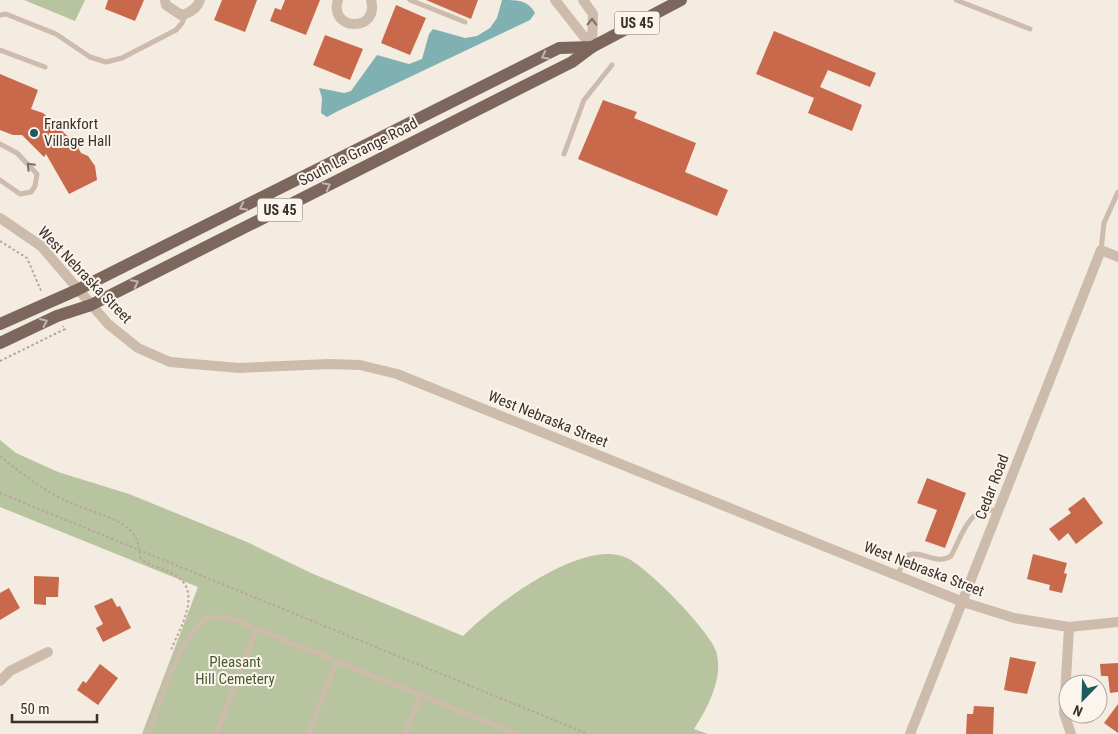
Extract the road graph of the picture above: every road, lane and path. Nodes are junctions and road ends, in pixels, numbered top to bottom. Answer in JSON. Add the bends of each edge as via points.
{"nodes":[{"id":1,"x":165,"y":0,"type":"edge"},
{"id":2,"x":200,"y":0,"type":"edge"},
{"id":3,"x":338,"y":0,"type":"edge"},
{"id":4,"x":371,"y":0,"type":"edge"},
{"id":5,"x":410,"y":0,"type":"edge"},
{"id":6,"x":555,"y":0,"type":"edge"},
{"id":7,"x":583,"y":0,"type":"edge"},
{"id":8,"x":681,"y":0,"type":"edge"},
{"id":9,"x":956,"y":0,"type":"edge"},
{"id":10,"x":186,"y":14,"type":"junction"},
{"id":11,"x":0,"y":15,"type":"edge"},
{"id":12,"x":465,"y":22,"type":"dead end"},
{"id":13,"x":1030,"y":29,"type":"dead end"},
{"id":14,"x":592,"y":47,"type":"junction"},
{"id":15,"x":0,"y":50,"type":"edge"},
{"id":16,"x":612,"y":65,"type":"dead end"},
{"id":17,"x":45,"y":67,"type":"dead end"},
{"id":18,"x":0,"y":144,"type":"edge"},
{"id":19,"x":564,"y":154,"type":"dead end"},
{"id":20,"x":0,"y":180,"type":"edge"},
{"id":21,"x":1118,"y":192,"type":"edge"},
{"id":22,"x":0,"y":218,"type":"edge"},
{"id":23,"x":1101,"y":250,"type":"junction"},
{"id":24,"x":1118,"y":257,"type":"edge"},
{"id":25,"x":78,"y":290,"type":"junction"},
{"id":26,"x":91,"y":305,"type":"junction"},
{"id":27,"x":0,"y":324,"type":"edge"},
{"id":28,"x":0,"y":343,"type":"edge"},
{"id":29,"x":0,"y":456,"type":"edge"},
{"id":30,"x":0,"y":493,"type":"edge"},
{"id":31,"x":998,"y":511,"type":"junction"},
{"id":32,"x":138,"y":550,"type":"junction"},
{"id":33,"x":897,"y":575,"type":"junction"},
{"id":34,"x":963,"y":602,"type":"junction"},
{"id":35,"x":1118,"y":622,"type":"edge"},
{"id":36,"x":1069,"y":627,"type":"junction"},
{"id":37,"x":257,"y":629,"type":"junction"},
{"id":38,"x":48,"y":652,"type":"dead end"},
{"id":39,"x":169,"y":656,"type":"dead end"},
{"id":40,"x":337,"y":661,"type":"junction"},
{"id":41,"x":0,"y":681,"type":"edge"},
{"id":42,"x":420,"y":695,"type":"junction"},
{"id":43,"x":501,"y":728,"type":"junction"},
{"id":44,"x":148,"y":734,"type":"edge"},
{"id":45,"x":216,"y":734,"type":"edge"},
{"id":46,"x":308,"y":734,"type":"edge"},
{"id":47,"x":405,"y":734,"type":"edge"},
{"id":48,"x":498,"y":734,"type":"edge"},
{"id":49,"x":516,"y":734,"type":"edge"},
{"id":50,"x":588,"y":734,"type":"edge"},
{"id":51,"x":910,"y":734,"type":"edge"},
{"id":52,"x":1071,"y":734,"type":"edge"}],
"edges":[{"from":1,"to":10,"type":"street","via":[[174,12]]},
{"from":2,"to":10,"type":"street"},
{"from":3,"to":4,"type":"street","via":[[339,16],[354,25],[368,18]]},
{"from":5,"to":12,"type":"lane"},
{"from":6,"to":14,"type":"street"},
{"from":14,"to":7,"type":"street","one_way":true,"via":[[593,14]]},
{"from":8,"to":14,"type":"main road","name":"South La Grange Road","number":"US 45"},
{"from":9,"to":13,"type":"lane"},
{"from":10,"to":11,"type":"lane","via":[[176,30],[122,58],[106,62],[90,57],[56,34],[6,14]]},
{"from":14,"to":25,"type":"main road","name":"South La Grange Road","number":"US 45","one_way":true,"via":[[559,48]]},
{"from":26,"to":14,"type":"main road","name":"South La Grange Road","number":"US 45","one_way":true,"via":[[572,62]]},
{"from":15,"to":17,"type":"lane"},
{"from":16,"to":19,"type":"lane","via":[[584,100]]},
{"from":20,"to":18,"type":"lane","one_way":true,"via":[[20,194],[31,192],[36,186],[37,174],[17,154]]},
{"from":21,"to":23,"type":"lane","via":[[1104,223]]},
{"from":22,"to":25,"type":"street","name":"West Nebraska Street","via":[[41,246]]},
{"from":23,"to":24,"type":"street"},
{"from":23,"to":31,"type":"street","name":"Cedar Road"},
{"from":25,"to":26,"type":"street","name":"West Nebraska Street"},
{"from":25,"to":27,"type":"main road","name":"South La Grange Road","number":"US 45"},
{"from":28,"to":26,"type":"main road","name":"South La Grange Road","number":"US 45","one_way":true,"via":[[56,316]]},
{"from":26,"to":33,"type":"street","name":"West Nebraska Street","via":[[108,324],[138,348],[170,362],[239,368],[344,364],[397,374]]},
{"from":29,"to":32,"type":"path","via":[[29,479],[70,503],[129,529],[137,538]]},
{"from":30,"to":32,"type":"path"},
{"from":31,"to":33,"type":"lane","via":[[979,512],[951,556],[939,560],[913,553],[908,555]]},
{"from":31,"to":34,"type":"street","name":"Cedar Road"},
{"from":32,"to":39,"type":"path","via":[[141,559],[179,577],[188,588],[189,601]]},
{"from":32,"to":50,"type":"path"},
{"from":33,"to":34,"type":"street","name":"West Nebraska Street"},
{"from":34,"to":36,"type":"street","name":"West Nebraska Street","via":[[1014,618]]},
{"from":34,"to":51,"type":"street","name":"Cedar Road"},
{"from":35,"to":36,"type":"street","name":"West Nebraska Street"},
{"from":36,"to":52,"type":"street","via":[[1064,713]]},
{"from":37,"to":40,"type":"lane"},
{"from":37,"to":44,"type":"lane","via":[[220,617],[203,620],[196,626],[184,644]]},
{"from":37,"to":45,"type":"lane"},
{"from":38,"to":41,"type":"street","via":[[10,671]]},
{"from":40,"to":42,"type":"lane"},
{"from":40,"to":46,"type":"lane"},
{"from":42,"to":43,"type":"lane"},
{"from":42,"to":47,"type":"lane"},
{"from":43,"to":48,"type":"lane"},
{"from":43,"to":49,"type":"lane"}]}
